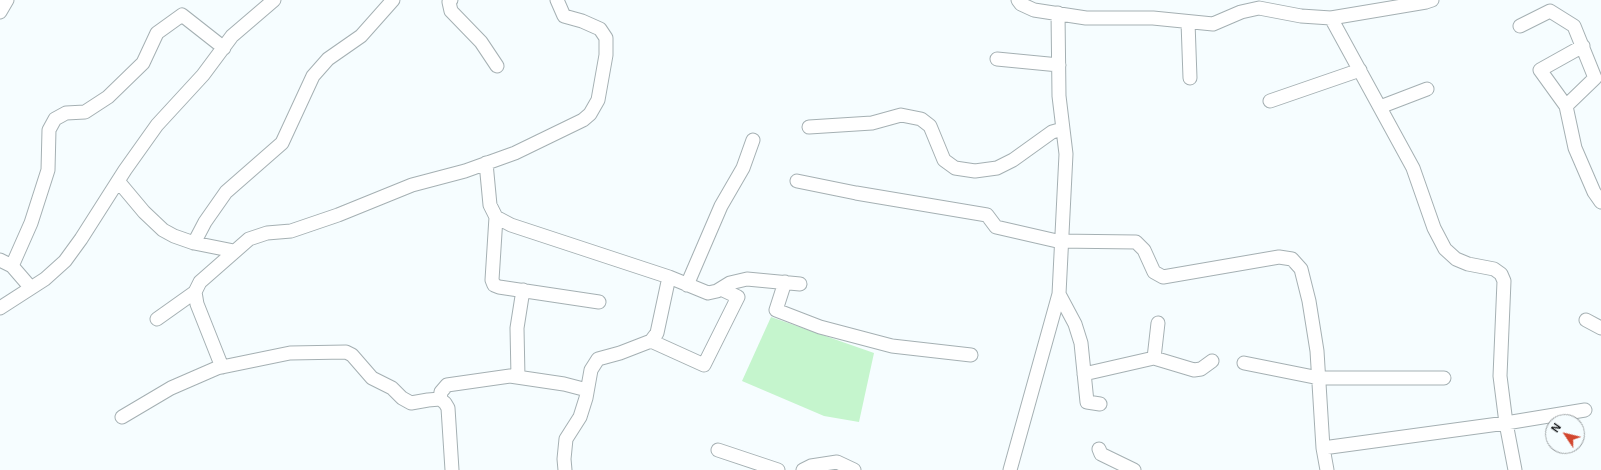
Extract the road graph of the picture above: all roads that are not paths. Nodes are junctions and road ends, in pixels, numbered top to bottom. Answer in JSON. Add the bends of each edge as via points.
{"nodes":[{"id":1,"x":7,"y":0,"type":"edge"},
{"id":2,"x":274,"y":0,"type":"edge"},
{"id":3,"x":393,"y":0,"type":"edge"},
{"id":4,"x":451,"y":0,"type":"edge"},
{"id":5,"x":558,"y":0,"type":"edge"},
{"id":6,"x":1018,"y":0,"type":"edge"},
{"id":7,"x":1432,"y":0,"type":"edge"},
{"id":8,"x":0,"y":12,"type":"edge"},
{"id":9,"x":1058,"y":13,"type":"junction"},
{"id":10,"x":1331,"y":18,"type":"junction"},
{"id":11,"x":1188,"y":22,"type":"junction"},
{"id":12,"x":1520,"y":26,"type":"dead end"},
{"id":13,"x":1583,"y":46,"type":"junction"},
{"id":14,"x":224,"y":48,"type":"junction"},
{"id":15,"x":997,"y":59,"type":"dead end"},
{"id":16,"x":1059,"y":65,"type":"junction"},
{"id":17,"x":497,"y":66,"type":"dead end"},
{"id":18,"x":1360,"y":70,"type":"junction"},
{"id":19,"x":1598,"y":75,"type":"edge"},
{"id":20,"x":1190,"y":78,"type":"dead end"},
{"id":21,"x":1427,"y":89,"type":"dead end"},
{"id":22,"x":1270,"y":101,"type":"dead end"},
{"id":23,"x":1566,"y":106,"type":"junction"},
{"id":24,"x":1380,"y":108,"type":"junction"},
{"id":25,"x":809,"y":127,"type":"dead end"},
{"id":26,"x":1063,"y":129,"type":"junction"},
{"id":27,"x":753,"y":140,"type":"dead end"},
{"id":28,"x":486,"y":163,"type":"junction"},
{"id":29,"x":118,"y":181,"type":"junction"},
{"id":30,"x":797,"y":181,"type":"dead end"},
{"id":31,"x":1601,"y":202,"type":"edge"},
{"id":32,"x":496,"y":217,"type":"junction"},
{"id":33,"x":1062,"y":242,"type":"junction"},
{"id":34,"x":194,"y":243,"type":"junction"},
{"id":35,"x":234,"y":251,"type":"junction"},
{"id":36,"x":0,"y":260,"type":"edge"},
{"id":37,"x":12,"y":266,"type":"junction"},
{"id":38,"x":669,"y":277,"type":"junction"},
{"id":39,"x":785,"y":282,"type":"junction"},
{"id":40,"x":800,"y":284,"type":"dead end"},
{"id":41,"x":687,"y":285,"type":"junction"},
{"id":42,"x":31,"y":288,"type":"junction"},
{"id":43,"x":721,"y":289,"type":"junction"},
{"id":44,"x":523,"y":290,"type":"junction"},
{"id":45,"x":195,"y":292,"type":"junction"},
{"id":46,"x":1059,"y":294,"type":"junction"},
{"id":47,"x":599,"y":302,"type":"dead end"},
{"id":48,"x":1,"y":304,"type":"edge"},
{"id":49,"x":157,"y":319,"type":"dead end"},
{"id":50,"x":1586,"y":320,"type":"dead end"},
{"id":51,"x":1158,"y":323,"type":"dead end"},
{"id":52,"x":1601,"y":328,"type":"edge"},
{"id":53,"x":651,"y":341,"type":"junction"},
{"id":54,"x":971,"y":355,"type":"dead end"},
{"id":55,"x":1154,"y":358,"type":"junction"},
{"id":56,"x":1212,"y":361,"type":"dead end"},
{"id":57,"x":1244,"y":363,"type":"dead end"},
{"id":58,"x":222,"y":367,"type":"junction"},
{"id":59,"x":1084,"y":374,"type":"junction"},
{"id":60,"x":518,"y":377,"type":"junction"},
{"id":61,"x":1318,"y":378,"type":"junction"},
{"id":62,"x":1444,"y":378,"type":"dead end"},
{"id":63,"x":587,"y":390,"type":"junction"},
{"id":64,"x":440,"y":400,"type":"junction"},
{"id":65,"x":1100,"y":404,"type":"dead end"},
{"id":66,"x":1585,"y":410,"type":"dead end"},
{"id":67,"x":122,"y":417,"type":"dead end"},
{"id":68,"x":1506,"y":423,"type":"junction"},
{"id":69,"x":1323,"y":448,"type":"junction"},
{"id":70,"x":1099,"y":449,"type":"dead end"},
{"id":71,"x":718,"y":450,"type":"dead end"},
{"id":72,"x":452,"y":470,"type":"edge"},
{"id":73,"x":565,"y":470,"type":"edge"},
{"id":74,"x":778,"y":470,"type":"edge"},
{"id":75,"x":803,"y":470,"type":"edge"},
{"id":76,"x":854,"y":470,"type":"edge"},
{"id":77,"x":1010,"y":470,"type":"edge"},
{"id":78,"x":1134,"y":470,"type":"edge"},
{"id":79,"x":1327,"y":470,"type":"edge"},
{"id":80,"x":1514,"y":470,"type":"edge"}],
"edges":[{"from":1,"to":8,"type":"street"},
{"from":2,"to":14,"type":"street","via":[[232,36]]},
{"from":3,"to":34,"type":"street","via":[[361,36],[328,58],[313,76],[282,143],[226,192]]},
{"from":4,"to":17,"type":"street","via":[[451,11],[481,42]]},
{"from":5,"to":28,"type":"street","via":[[564,16],[600,29],[606,38],[606,55],[598,100],[583,120],[515,153]]},
{"from":6,"to":9,"type":"street","via":[[1020,4],[1034,10]]},
{"from":7,"to":10,"type":"street"},
{"from":9,"to":11,"type":"street","via":[[1086,18],[1153,18]]},
{"from":9,"to":16,"type":"street"},
{"from":10,"to":11,"type":"street","via":[[1301,16],[1259,8],[1241,12],[1213,24]]},
{"from":10,"to":18,"type":"street"},
{"from":11,"to":20,"type":"street"},
{"from":12,"to":13,"type":"street","via":[[1550,11],[1574,26]]},
{"from":13,"to":19,"type":"street"},
{"from":13,"to":23,"type":"street","via":[[1540,70]]},
{"from":14,"to":29,"type":"street","via":[[158,125]]},
{"from":14,"to":37,"type":"street","via":[[182,15],[157,33],[143,63],[108,97],[85,112],[66,113],[55,119],[49,130],[48,170],[31,223]]},
{"from":15,"to":16,"type":"street"},
{"from":16,"to":26,"type":"street"},
{"from":18,"to":22,"type":"street"},
{"from":18,"to":24,"type":"street"},
{"from":19,"to":23,"type":"street"},
{"from":21,"to":24,"type":"street"},
{"from":23,"to":31,"type":"street","via":[[1575,148]]},
{"from":24,"to":68,"type":"street","via":[[1413,168],[1444,249],[1456,259],[1468,264],[1494,269],[1501,274],[1504,281],[1500,376]]},
{"from":25,"to":26,"type":"street","via":[[872,123],[901,115],[921,119],[930,126],[944,160],[955,168],[975,171],[996,168],[1013,160],[1052,132]]},
{"from":26,"to":33,"type":"street","via":[[1066,154]]},
{"from":27,"to":41,"type":"street","via":[[743,168],[721,206]]},
{"from":28,"to":32,"type":"street","via":[[490,205]]},
{"from":28,"to":35,"type":"street","via":[[412,185],[291,231],[267,233],[249,239]]},
{"from":29,"to":34,"type":"street","via":[[163,230]]},
{"from":29,"to":42,"type":"street","via":[[64,261]]},
{"from":30,"to":33,"type":"street","via":[[987,214],[996,228]]},
{"from":32,"to":38,"type":"street","via":[[511,225]]},
{"from":32,"to":44,"type":"street","via":[[492,280],[494,285],[499,287]]},
{"from":33,"to":46,"type":"street"},
{"from":33,"to":61,"type":"street","via":[[1136,242],[1144,250],[1154,272],[1163,277],[1278,257],[1292,259],[1301,269],[1309,301],[1317,351]]},
{"from":34,"to":35,"type":"street"},
{"from":35,"to":45,"type":"street","via":[[200,282]]},
{"from":36,"to":37,"type":"street"},
{"from":37,"to":42,"type":"street"},
{"from":38,"to":41,"type":"street"},
{"from":38,"to":53,"type":"street","via":[[657,333]]},
{"from":39,"to":40,"type":"street"},
{"from":39,"to":43,"type":"street","via":[[747,279],[730,283]]},
{"from":39,"to":54,"type":"street","via":[[776,310],[820,327],[892,346]]},
{"from":41,"to":43,"type":"street","via":[[708,293]]},
{"from":42,"to":48,"type":"street"},
{"from":43,"to":53,"type":"street","via":[[738,297],[704,365]]},
{"from":44,"to":47,"type":"street"},
{"from":44,"to":60,"type":"street","via":[[517,328]]},
{"from":45,"to":49,"type":"street"},
{"from":45,"to":58,"type":"street","via":[[197,304]]},
{"from":46,"to":59,"type":"street","via":[[1075,324],[1081,343]]},
{"from":46,"to":77,"type":"street"},
{"from":50,"to":52,"type":"street"},
{"from":51,"to":55,"type":"street"},
{"from":53,"to":63,"type":"street","via":[[598,359],[590,370]]},
{"from":55,"to":56,"type":"street","via":[[1194,370],[1201,369]]},
{"from":55,"to":59,"type":"street"},
{"from":57,"to":61,"type":"street"},
{"from":58,"to":64,"type":"street","via":[[290,353],[346,352],[352,355],[372,378],[392,388],[411,403]]},
{"from":58,"to":67,"type":"street","via":[[171,388]]},
{"from":59,"to":65,"type":"street","via":[[1087,402]]},
{"from":60,"to":63,"type":"street"},
{"from":60,"to":64,"type":"street","via":[[447,385],[441,392]]},
{"from":61,"to":62,"type":"street"},
{"from":61,"to":69,"type":"street"},
{"from":63,"to":73,"type":"street","via":[[580,417],[566,439]]},
{"from":64,"to":72,"type":"street","via":[[448,408]]},
{"from":66,"to":68,"type":"street"},
{"from":68,"to":69,"type":"street"},
{"from":68,"to":80,"type":"street"},
{"from":69,"to":79,"type":"street"},
{"from":70,"to":78,"type":"street","via":[[1101,454]]},
{"from":71,"to":74,"type":"street"},
{"from":75,"to":76,"type":"street","via":[[811,466],[836,462]]}]}
